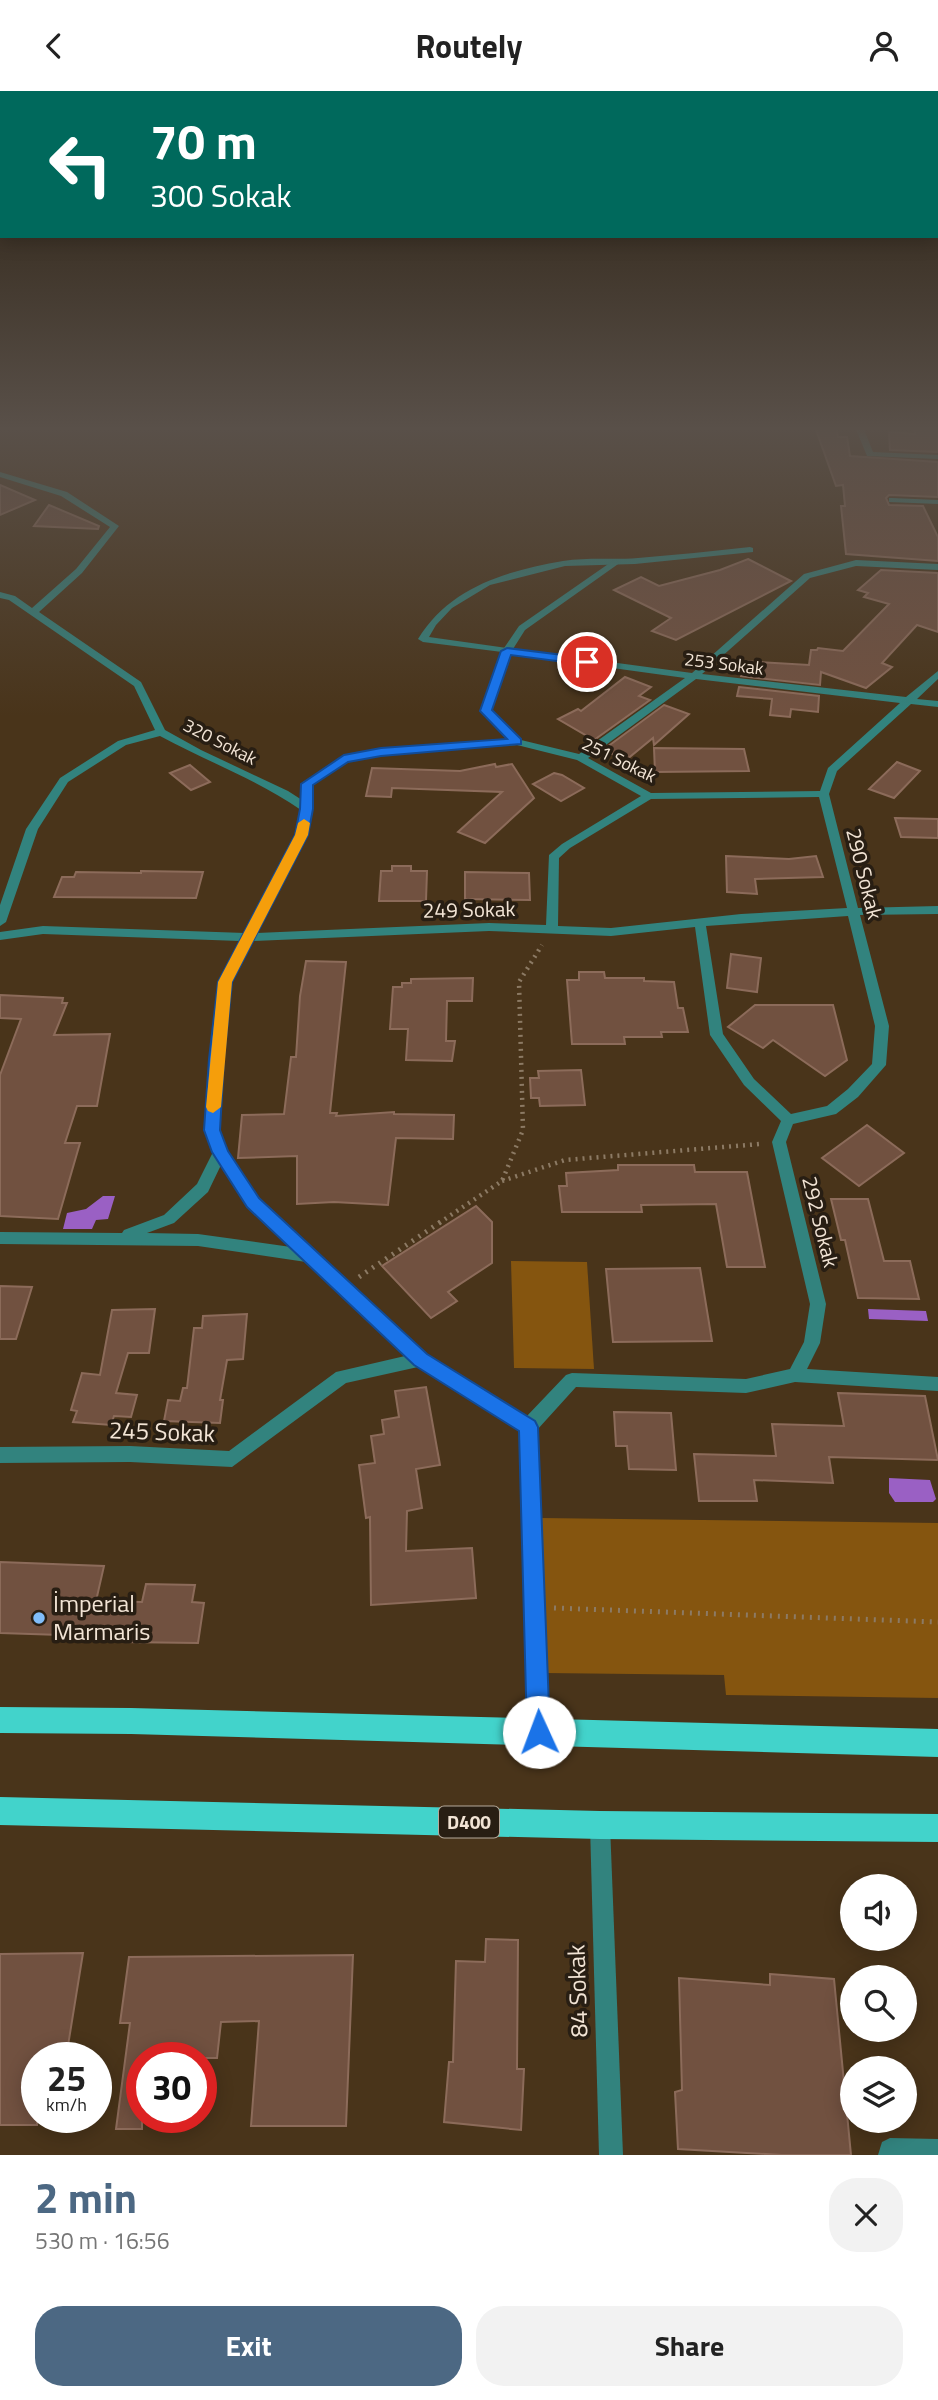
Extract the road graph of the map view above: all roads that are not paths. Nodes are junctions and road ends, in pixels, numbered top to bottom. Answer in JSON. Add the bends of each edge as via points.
{"nodes":[{"id":1,"x":111,"y":523,"type":"edge"},
{"id":2,"x":750,"y":549,"type":"dead end"},
{"id":3,"x":617,"y":562,"type":"junction"},
{"id":4,"x":938,"y":567,"type":"edge"},
{"id":5,"x":0,"y":595,"type":"edge"},
{"id":6,"x":33,"y":612,"type":"junction"},
{"id":7,"x":507,"y":651,"type":"junction"},
{"id":8,"x":938,"y":674,"type":"edge"},
{"id":9,"x":694,"y":676,"type":"junction"},
{"id":10,"x":908,"y":702,"type":"junction"},
{"id":11,"x":938,"y":704,"type":"edge"},
{"id":12,"x":161,"y":731,"type":"junction"},
{"id":13,"x":517,"y":742,"type":"junction"},
{"id":14,"x":581,"y":758,"type":"junction"},
{"id":15,"x":824,"y":794,"type":"junction"},
{"id":16,"x":649,"y":796,"type":"junction"},
{"id":17,"x":307,"y":809,"type":"junction"},
{"id":18,"x":938,"y":910,"type":"edge"},
{"id":19,"x":853,"y":912,"type":"junction"},
{"id":20,"x":0,"y":922,"type":"edge"},
{"id":21,"x":700,"y":923,"type":"junction"},
{"id":22,"x":552,"y":930,"type":"junction"},
{"id":23,"x":0,"y":936,"type":"edge"},
{"id":24,"x":249,"y":937,"type":"junction"},
{"id":25,"x":788,"y":1120,"type":"junction"},
{"id":26,"x":220,"y":1152,"type":"junction"},
{"id":27,"x":121,"y":1237,"type":"junction"},
{"id":28,"x":0,"y":1238,"type":"edge"},
{"id":29,"x":310,"y":1256,"type":"junction"},
{"id":30,"x":420,"y":1360,"type":"junction"},
{"id":31,"x":795,"y":1375,"type":"junction"},
{"id":32,"x":938,"y":1384,"type":"edge"},
{"id":33,"x":528,"y":1427,"type":"junction"},
{"id":34,"x":0,"y":1455,"type":"edge"},
{"id":35,"x":0,"y":1720,"type":"edge"},
{"id":36,"x":539,"y":1732,"type":"junction"},
{"id":37,"x":938,"y":1743,"type":"edge"},
{"id":38,"x":0,"y":1811,"type":"edge"},
{"id":39,"x":600,"y":1825,"type":"junction"},
{"id":40,"x":938,"y":1828,"type":"edge"},
{"id":41,"x":938,"y":2151,"type":"edge"},
{"id":42,"x":611,"y":2155,"type":"edge"},
{"id":43,"x":890,"y":2155,"type":"edge"}],
"edges":[{"from":1,"to":6,"type":"street","via":[[115,526],[79,571]]},
{"from":2,"to":3,"type":"street"},
{"from":3,"to":7,"type":"street","via":[[522,628]]},
{"from":3,"to":7,"type":"street","name":"253 Sokak","via":[[565,563],[487,583],[449,606],[423,639]]},
{"from":4,"to":9,"type":"street","via":[[856,563],[807,576]]},
{"from":5,"to":6,"type":"street","name":"320 Sokak"},
{"from":6,"to":12,"type":"street","name":"320 Sokak","via":[[138,684]]},
{"from":7,"to":9,"type":"street","name":"253 Sokak"},
{"from":7,"to":13,"type":"street","via":[[486,711]]},
{"from":8,"to":10,"type":"street"},
{"from":9,"to":10,"type":"street","name":"253 Sokak"},
{"from":9,"to":14,"type":"street"},
{"from":10,"to":11,"type":"street","name":"253 Sokak"},
{"from":10,"to":15,"type":"street","via":[[832,769]]},
{"from":12,"to":17,"type":"street","name":"320 Sokak"},
{"from":12,"to":20,"type":"street","via":[[122,743],[64,780],[32,829]]},
{"from":13,"to":14,"type":"street","name":"251 Sokak"},
{"from":13,"to":17,"type":"street","name":"251 Sokak","via":[[344,759],[307,784]]},
{"from":14,"to":16,"type":"street","name":"251 Sokak"},
{"from":15,"to":16,"type":"street","name":"251 Sokak"},
{"from":15,"to":19,"type":"street","name":"290 Sokak"},
{"from":16,"to":22,"type":"street","via":[[553,857]]},
{"from":17,"to":24,"type":"street","via":[[302,835]]},
{"from":18,"to":19,"type":"street","name":"249 Sokak"},
{"from":19,"to":21,"type":"street","name":"249 Sokak"},
{"from":19,"to":25,"type":"street","name":"290 Sokak","via":[[882,1026],[879,1065],[831,1110]]},
{"from":21,"to":22,"type":"street","name":"249 Sokak","via":[[611,932]]},
{"from":21,"to":25,"type":"street","via":[[717,1034],[749,1082]]},
{"from":22,"to":24,"type":"street","name":"249 Sokak","via":[[489,927]]},
{"from":23,"to":24,"type":"street","name":"249 Sokak","via":[[43,930]]},
{"from":24,"to":26,"type":"street","via":[[225,982],[212,1130]]},
{"from":25,"to":31,"type":"street","name":"292 Sokak","via":[[779,1142],[818,1304],[812,1343]]},
{"from":26,"to":27,"type":"street","via":[[203,1188],[169,1219]]},
{"from":26,"to":29,"type":"street","via":[[253,1202]]},
{"from":27,"to":28,"type":"street"},
{"from":27,"to":29,"type":"street","via":[[198,1240]]},
{"from":29,"to":30,"type":"street"},
{"from":30,"to":33,"type":"street"},
{"from":30,"to":34,"type":"street","name":"245 Sokak","via":[[342,1377],[232,1459]]},
{"from":31,"to":32,"type":"street"},
{"from":31,"to":33,"type":"street","via":[[746,1386],[572,1380]]},
{"from":33,"to":36,"type":"street"},
{"from":35,"to":36,"type":"highway"},
{"from":36,"to":37,"type":"highway"},
{"from":38,"to":39,"type":"highway","number":"D400"},
{"from":39,"to":40,"type":"highway","number":"D400"},
{"from":39,"to":42,"type":"street","name":"84 Sokak"},
{"from":41,"to":43,"type":"street","via":[[890,2150]]}]}
